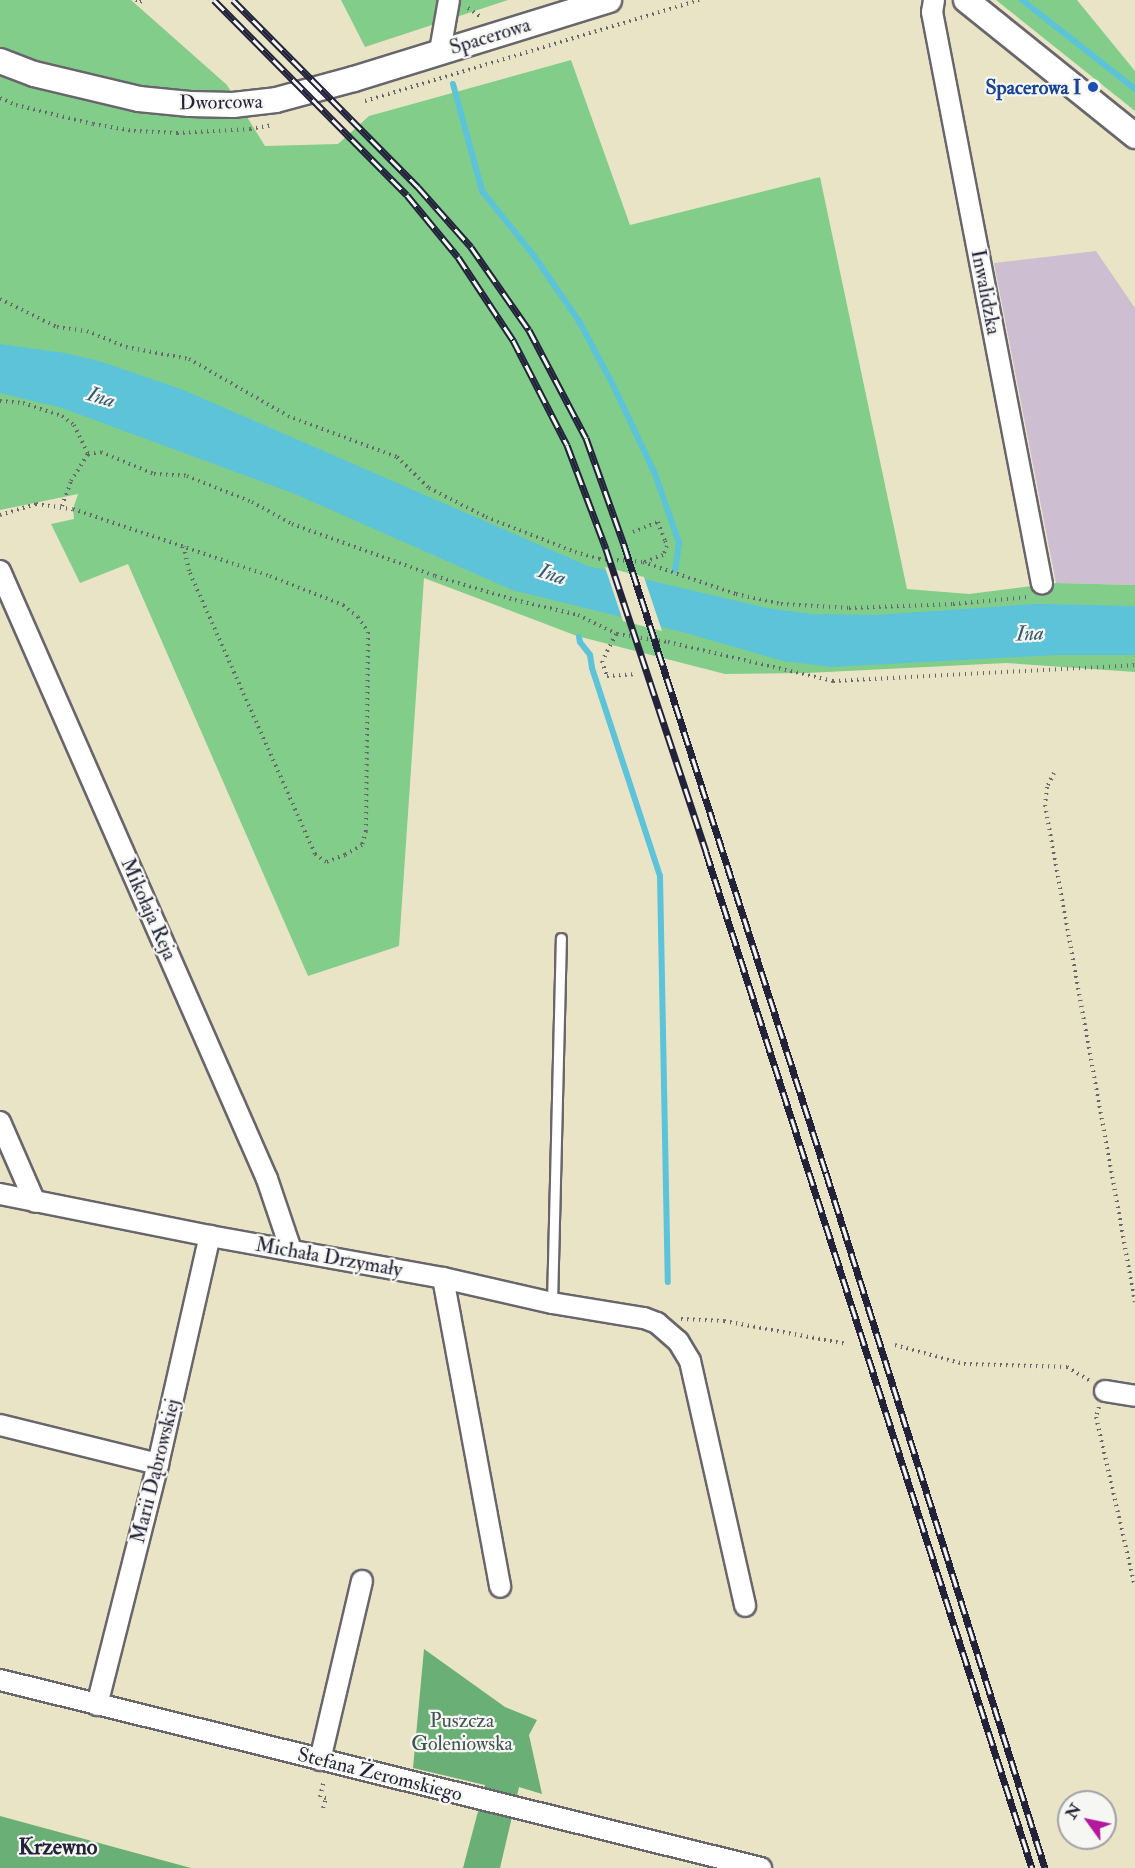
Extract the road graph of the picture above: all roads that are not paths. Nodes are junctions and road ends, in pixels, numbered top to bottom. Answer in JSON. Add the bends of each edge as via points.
{"nodes":[{"id":1,"x":449,"y":0,"type":"edge"},
{"id":2,"x":609,"y":0,"type":"edge"},
{"id":3,"x":934,"y":0,"type":"edge"},
{"id":4,"x":966,"y":0,"type":"edge"},
{"id":5,"x":440,"y":51,"type":"junction"},
{"id":6,"x":0,"y":61,"type":"edge"},
{"id":7,"x":1135,"y":136,"type":"edge"},
{"id":8,"x":0,"y":571,"type":"edge"},
{"id":9,"x":1042,"y":584,"type":"road end"},
{"id":10,"x":561,"y":938,"type":"dead end"},
{"id":11,"x":0,"y":1122,"type":"edge"},
{"id":12,"x":0,"y":1194,"type":"edge"},
{"id":13,"x":35,"y":1202,"type":"junction"},
{"id":14,"x":210,"y":1236,"type":"junction"},
{"id":15,"x":291,"y":1250,"type":"junction"},
{"id":16,"x":442,"y":1278,"type":"junction"},
{"id":17,"x":552,"y":1303,"type":"junction"},
{"id":18,"x":1105,"y":1391,"type":"road end"},
{"id":19,"x":1135,"y":1396,"type":"edge"},
{"id":20,"x":0,"y":1425,"type":"edge"},
{"id":21,"x":158,"y":1464,"type":"junction"},
{"id":22,"x":362,"y":1581,"type":"dead end"},
{"id":23,"x":500,"y":1587,"type":"dead end"},
{"id":24,"x":745,"y":1606,"type":"dead end"},
{"id":25,"x":0,"y":1680,"type":"edge"},
{"id":26,"x":96,"y":1705,"type":"junction"},
{"id":27,"x":320,"y":1760,"type":"junction"},
{"id":28,"x":761,"y":1868,"type":"edge"}],
"edges":[{"from":1,"to":5,"type":"street"},
{"from":2,"to":5,"type":"street","name":"Spacerowa"},
{"from":3,"to":9,"type":"street","name":"Inwalidzka","via":[[932,12]]},
{"from":4,"to":7,"type":"street"},
{"from":5,"to":6,"type":"street","name":"Dworcowa","via":[[276,100],[232,105],[139,99],[44,77]]},
{"from":8,"to":15,"type":"street","name":"Mikołaja Reja","via":[[262,1169]]},
{"from":10,"to":17,"type":"lane"},
{"from":11,"to":13,"type":"street"},
{"from":12,"to":13,"type":"street","name":"Michała Drzymały"},
{"from":13,"to":14,"type":"street","name":"Michała Drzymały"},
{"from":14,"to":15,"type":"street","name":"Michała Drzymały"},
{"from":14,"to":21,"type":"street","name":"Marii Dąbrowskiej"},
{"from":15,"to":16,"type":"street","name":"Michała Drzymały"},
{"from":16,"to":17,"type":"street","name":"Michała Drzymały"},
{"from":16,"to":23,"type":"street"},
{"from":17,"to":24,"type":"street","name":"Michała Drzymały","via":[[644,1318],[657,1323],[678,1341],[690,1361]]},
{"from":18,"to":19,"type":"street"},
{"from":20,"to":21,"type":"street"},
{"from":21,"to":26,"type":"street","name":"Marii Dąbrowskiej"},
{"from":22,"to":27,"type":"street"},
{"from":25,"to":26,"type":"street","name":"Stefana Żeromskiego"},
{"from":26,"to":27,"type":"street","name":"Stefana Żeromskiego"},
{"from":27,"to":28,"type":"street","name":"Stefana Żeromskiego"}]}
